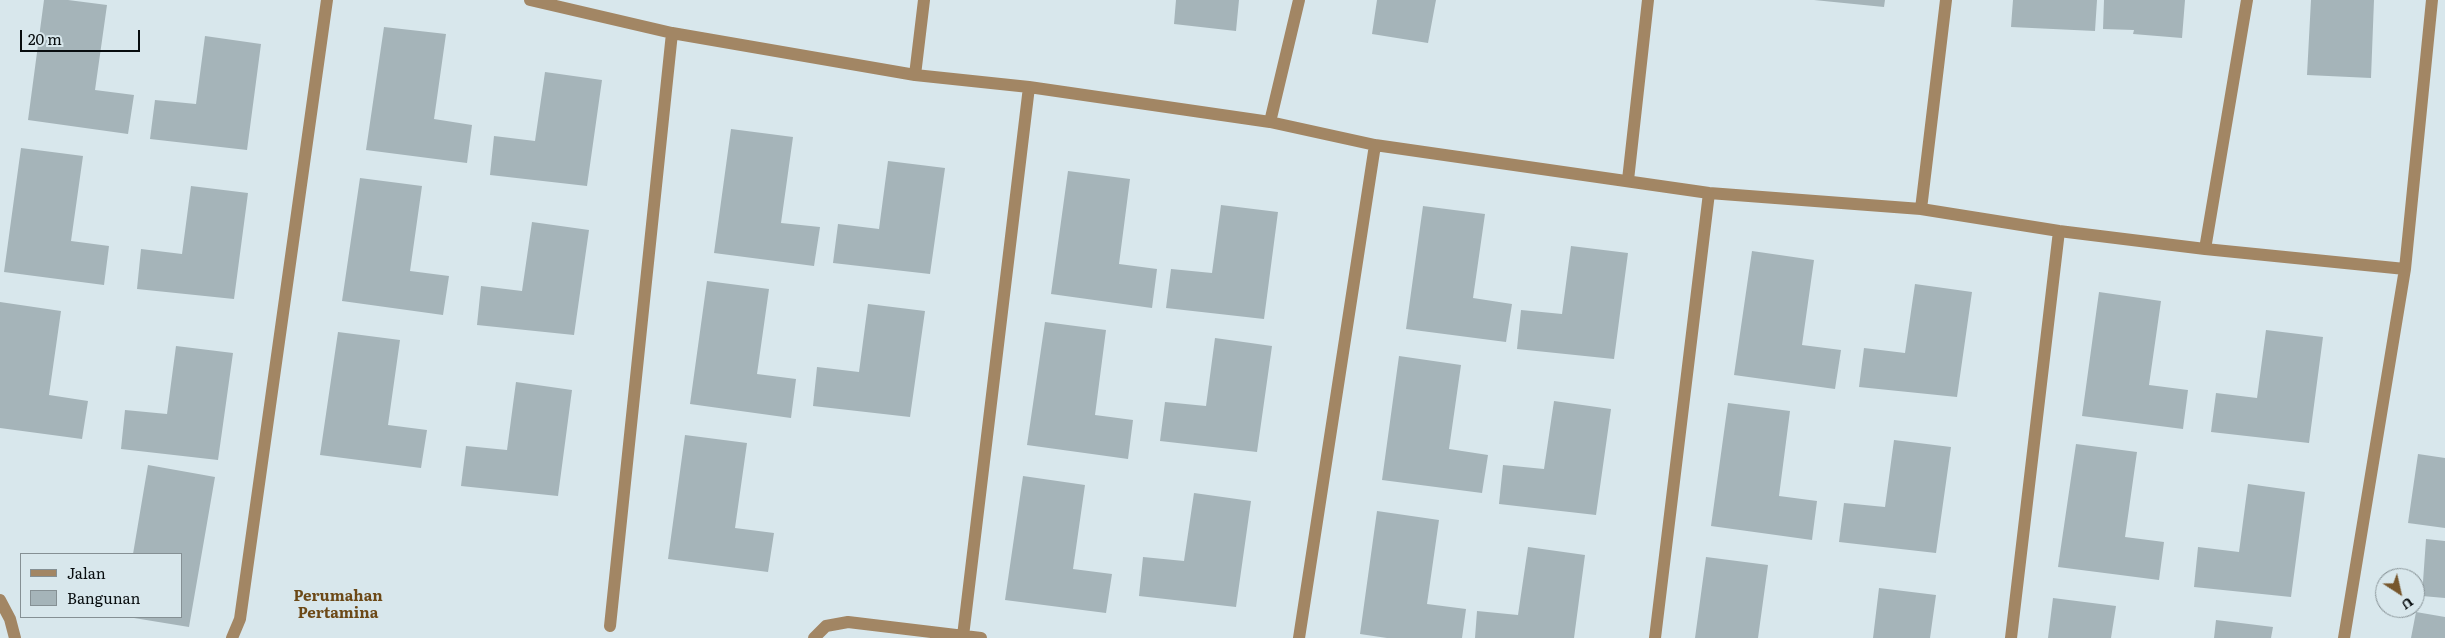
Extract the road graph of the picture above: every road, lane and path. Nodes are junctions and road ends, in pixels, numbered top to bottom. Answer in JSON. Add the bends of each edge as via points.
{"nodes":[{"id":1,"x":327,"y":0,"type":"edge"},
{"id":2,"x":529,"y":0,"type":"edge"},
{"id":3,"x":924,"y":0,"type":"edge"},
{"id":4,"x":1300,"y":0,"type":"edge"},
{"id":5,"x":1648,"y":0,"type":"edge"},
{"id":6,"x":1946,"y":0,"type":"edge"},
{"id":7,"x":2247,"y":0,"type":"edge"},
{"id":8,"x":2432,"y":0,"type":"edge"},
{"id":9,"x":672,"y":33,"type":"junction"},
{"id":10,"x":915,"y":74,"type":"junction"},
{"id":11,"x":1029,"y":87,"type":"junction"},
{"id":12,"x":1270,"y":122,"type":"junction"},
{"id":13,"x":1376,"y":145,"type":"junction"},
{"id":14,"x":1628,"y":180,"type":"junction"},
{"id":15,"x":1709,"y":193,"type":"junction"},
{"id":16,"x":1921,"y":210,"type":"junction"},
{"id":17,"x":2059,"y":232,"type":"junction"},
{"id":18,"x":2205,"y":249,"type":"junction"},
{"id":19,"x":2405,"y":269,"type":"junction"},
{"id":20,"x":0,"y":600,"type":"edge"},
{"id":21,"x":610,"y":626,"type":"dead end"},
{"id":22,"x":964,"y":636,"type":"junction"},
{"id":23,"x":15,"y":638,"type":"edge"},
{"id":24,"x":232,"y":638,"type":"edge"},
{"id":25,"x":814,"y":638,"type":"edge"},
{"id":26,"x":981,"y":638,"type":"edge"},
{"id":27,"x":1299,"y":638,"type":"edge"},
{"id":28,"x":1655,"y":638,"type":"edge"},
{"id":29,"x":2011,"y":638,"type":"edge"},
{"id":30,"x":2344,"y":638,"type":"edge"}],
"edges":[{"from":1,"to":24,"type":"street","via":[[240,620]]},
{"from":2,"to":9,"type":"street"},
{"from":3,"to":10,"type":"street"},
{"from":4,"to":12,"type":"street"},
{"from":5,"to":14,"type":"street"},
{"from":6,"to":16,"type":"street"},
{"from":7,"to":18,"type":"street"},
{"from":8,"to":19,"type":"street"},
{"from":9,"to":10,"type":"street"},
{"from":9,"to":21,"type":"street"},
{"from":10,"to":11,"type":"street"},
{"from":11,"to":12,"type":"street"},
{"from":11,"to":22,"type":"street"},
{"from":12,"to":13,"type":"street"},
{"from":13,"to":14,"type":"street"},
{"from":13,"to":27,"type":"street"},
{"from":14,"to":15,"type":"street"},
{"from":15,"to":16,"type":"street"},
{"from":15,"to":28,"type":"street"},
{"from":16,"to":17,"type":"street"},
{"from":17,"to":18,"type":"street"},
{"from":17,"to":29,"type":"street"},
{"from":18,"to":19,"type":"street"},
{"from":19,"to":30,"type":"street"},
{"from":20,"to":23,"type":"street"},
{"from":22,"to":25,"type":"street","via":[[848,622],[826,626]]},
{"from":22,"to":26,"type":"street"}]}
